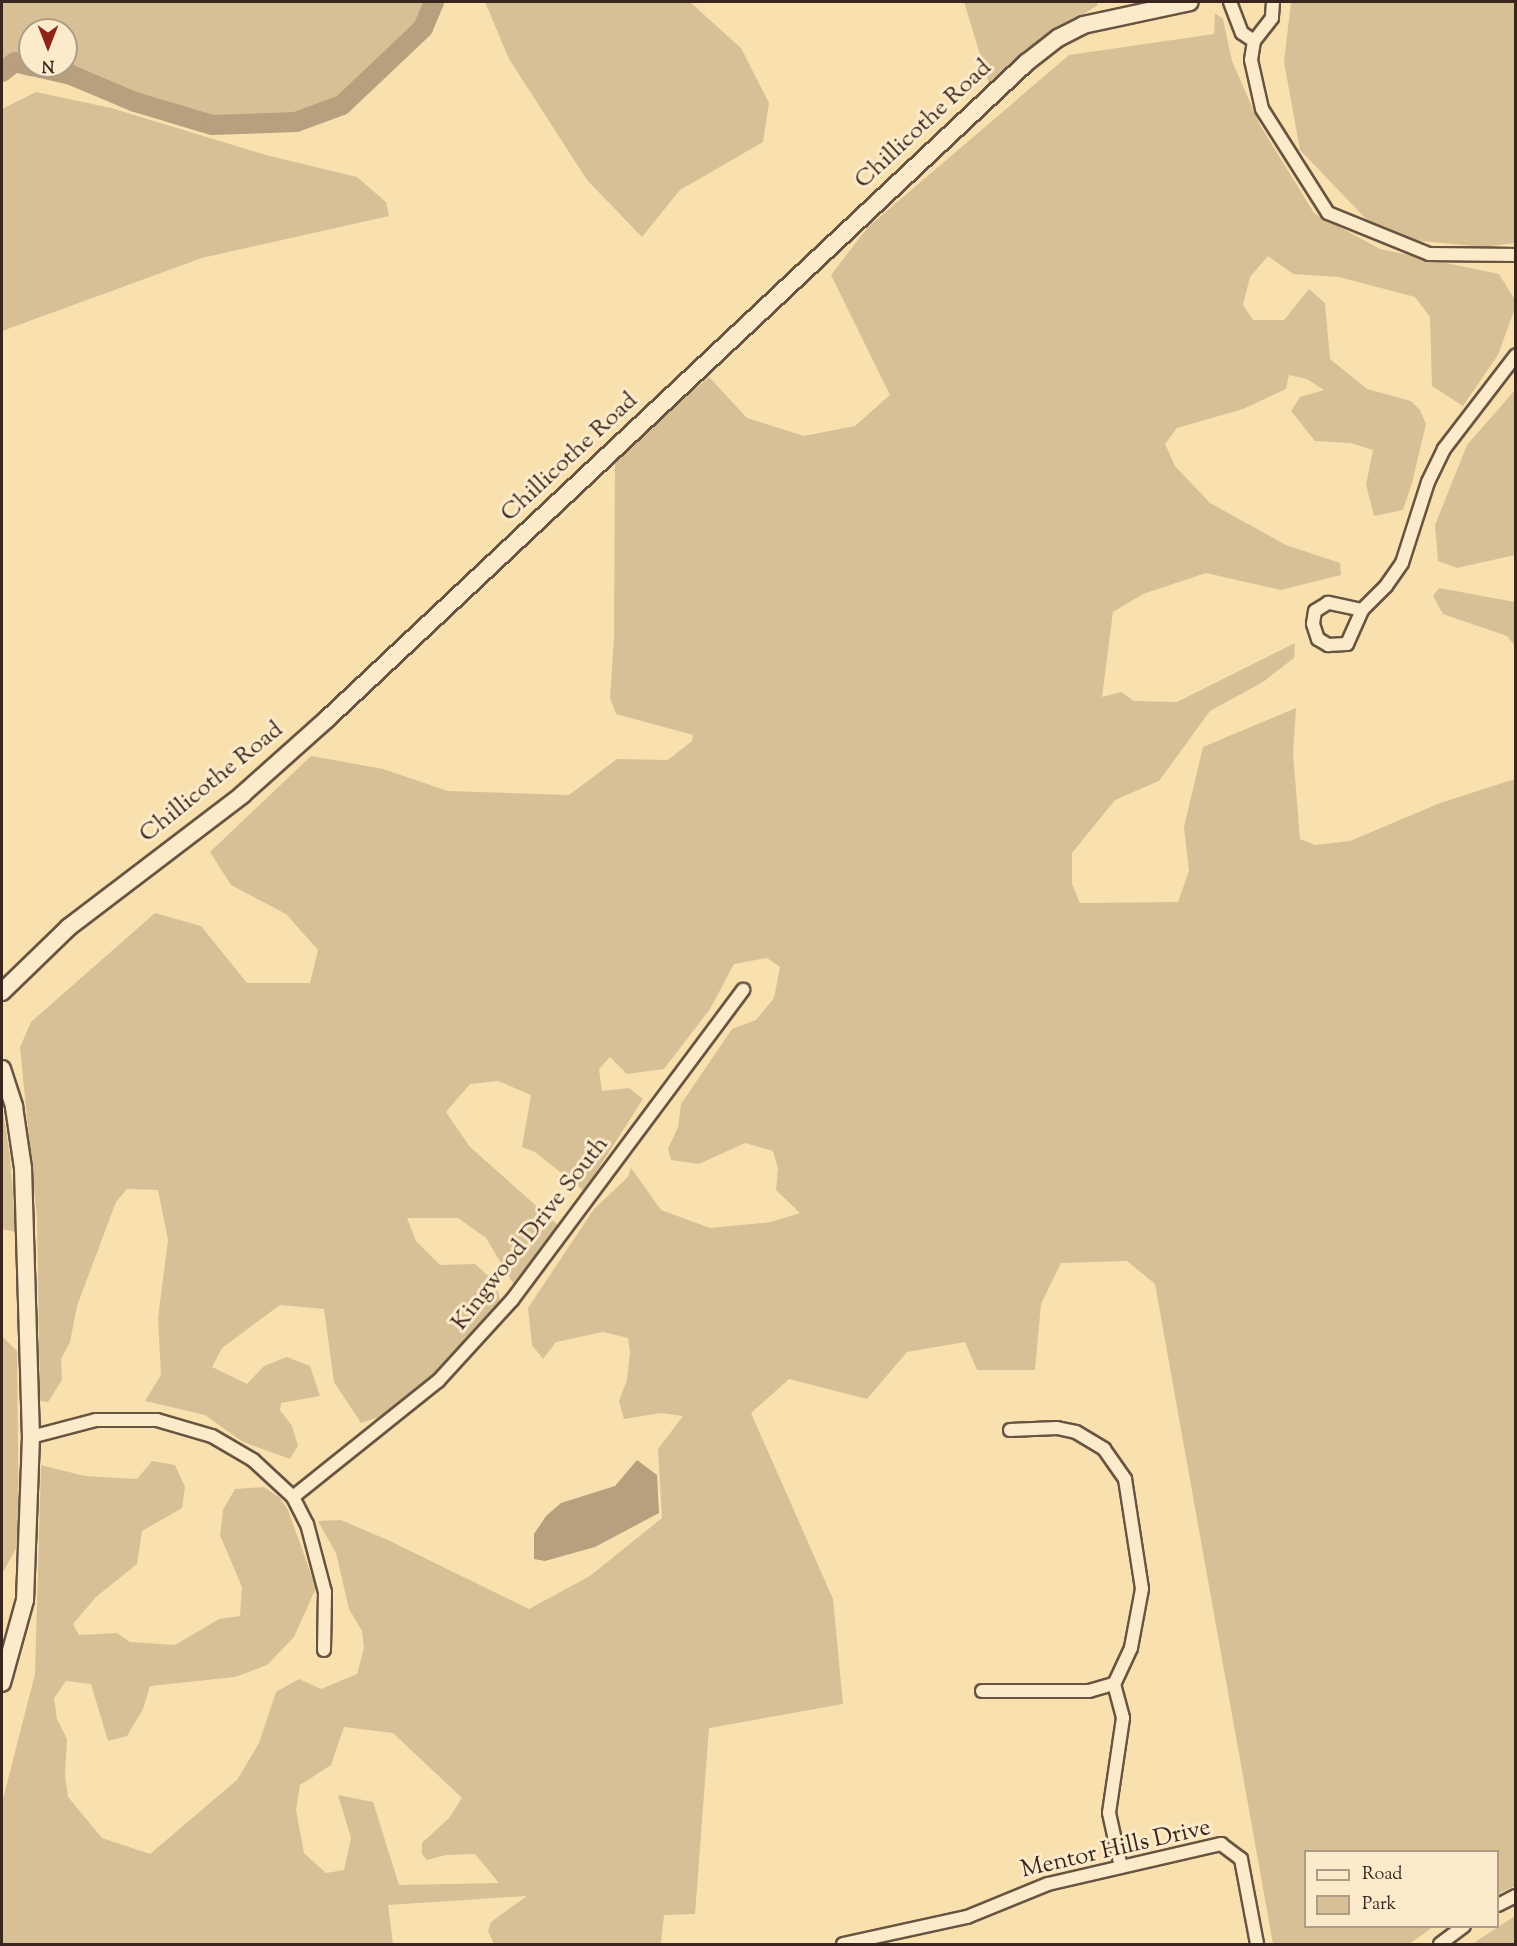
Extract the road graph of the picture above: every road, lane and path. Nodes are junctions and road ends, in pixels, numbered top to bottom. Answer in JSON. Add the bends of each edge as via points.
{"nodes":[{"id":1,"x":1190,"y":2,"type":"edge"},
{"id":2,"x":1230,"y":2,"type":"edge"},
{"id":3,"x":1273,"y":2,"type":"edge"},
{"id":4,"x":1254,"y":41,"type":"junction"},
{"id":5,"x":1515,"y":255,"type":"edge"},
{"id":6,"x":1515,"y":355,"type":"edge"},
{"id":7,"x":1362,"y":610,"type":"dead end"},
{"id":8,"x":743,"y":990,"type":"dead end"},
{"id":9,"x":2,"y":992,"type":"edge"},
{"id":10,"x":2,"y":1069,"type":"edge"},
{"id":11,"x":1010,"y":1430,"type":"dead end"},
{"id":12,"x":31,"y":1437,"type":"junction"},
{"id":13,"x":293,"y":1497,"type":"junction"},
{"id":14,"x":324,"y":1650,"type":"dead end"},
{"id":15,"x":2,"y":1683,"type":"edge"},
{"id":16,"x":1114,"y":1684,"type":"junction"},
{"id":17,"x":981,"y":1691,"type":"dead end"},
{"id":18,"x":1121,"y":1867,"type":"junction"},
{"id":19,"x":1515,"y":1896,"type":"edge"},
{"id":20,"x":1499,"y":1904,"type":"edge"},
{"id":21,"x":1461,"y":1928,"type":"edge"},
{"id":22,"x":843,"y":1944,"type":"edge"},
{"id":23,"x":1257,"y":1944,"type":"edge"},
{"id":24,"x":1440,"y":1944,"type":"edge"}],
"edges":[{"from":1,"to":9,"type":"main road","name":"Chillicothe Road","via":[[1083,25],[1058,38],[1026,63],[327,719],[242,795],[69,927]]},
{"from":2,"to":4,"type":"street","via":[[1242,33]]},
{"from":3,"to":4,"type":"street","via":[[1272,18]]},
{"from":4,"to":5,"type":"street","via":[[1251,60],[1262,109],[1328,213],[1429,254]]},
{"from":6,"to":7,"type":"street","via":[[1444,449],[1428,482],[1402,562],[1386,586]]},
{"from":8,"to":13,"type":"street","name":"Kingwood Drive South","via":[[512,1300],[438,1381]]},
{"from":10,"to":12,"type":"main road","via":[[14,1107],[23,1168]]},
{"from":11,"to":16,"type":"street","via":[[1057,1428],[1076,1432],[1104,1449],[1125,1479],[1142,1590],[1131,1648]]},
{"from":12,"to":13,"type":"street","via":[[96,1420],[157,1420],[176,1424],[212,1436],[253,1460]]},
{"from":12,"to":15,"type":"main road","via":[[25,1600]]},
{"from":13,"to":14,"type":"street","via":[[320,1567],[325,1592]]},
{"from":16,"to":17,"type":"street","via":[[1089,1691]]},
{"from":16,"to":18,"type":"street","via":[[1123,1724],[1109,1813]]},
{"from":18,"to":22,"type":"street","name":"Mentor Hills Drive","via":[[1040,1886],[967,1917]]},
{"from":18,"to":23,"type":"street","name":"Mentor Hills Drive","via":[[1214,1845],[1227,1846],[1244,1865]]},
{"from":19,"to":20,"type":"street"},
{"from":21,"to":24,"type":"street"}]}
